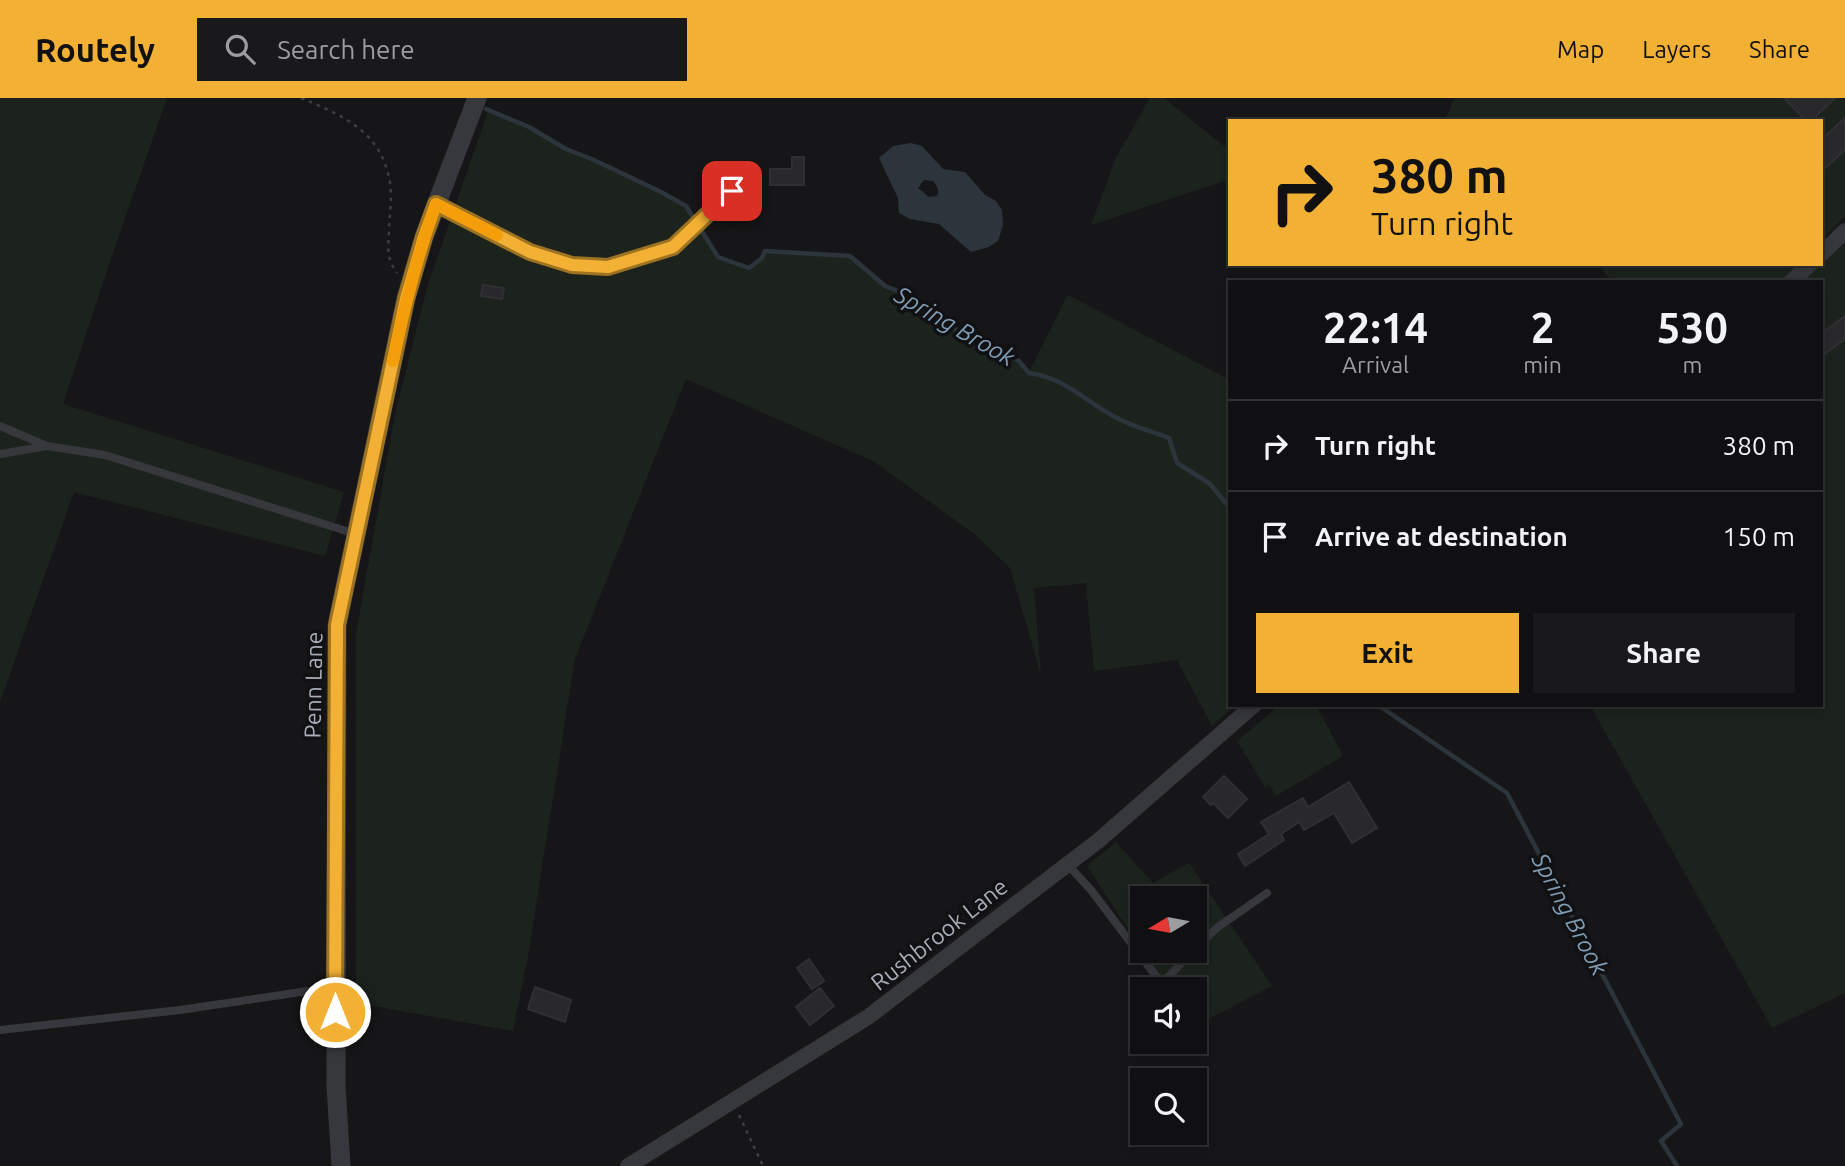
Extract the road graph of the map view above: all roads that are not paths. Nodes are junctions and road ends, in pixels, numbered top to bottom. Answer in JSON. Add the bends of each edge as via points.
{"nodes":[{"id":1,"x":477,"y":98,"type":"edge"},
{"id":2,"x":732,"y":191,"type":"dead end"},
{"id":3,"x":436,"y":204,"type":"junction"},
{"id":4,"x":1845,"y":231,"type":"edge"},
{"id":5,"x":1823,"y":252,"type":"edge"},
{"id":6,"x":1808,"y":266,"type":"edge"},
{"id":7,"x":1793,"y":280,"type":"edge"},
{"id":8,"x":0,"y":426,"type":"edge"},
{"id":9,"x":47,"y":446,"type":"junction"},
{"id":10,"x":0,"y":454,"type":"edge"},
{"id":11,"x":356,"y":534,"type":"junction"},
{"id":12,"x":1252,"y":707,"type":"edge"},
{"id":13,"x":1067,"y":864,"type":"junction"},
{"id":14,"x":1267,"y":894,"type":"dead end"},
{"id":15,"x":1208,"y":936,"type":"edge"},
{"id":16,"x":1130,"y":941,"type":"edge"},
{"id":17,"x":1146,"y":963,"type":"edge"},
{"id":18,"x":1181,"y":963,"type":"edge"},
{"id":19,"x":335,"y":987,"type":"junction"},
{"id":20,"x":0,"y":1030,"type":"edge"},
{"id":21,"x":341,"y":1166,"type":"edge"},
{"id":22,"x":628,"y":1166,"type":"edge"}],
"edges":[{"from":1,"to":3,"type":"street","name":"Penn Lane"},
{"from":2,"to":3,"type":"lane","via":[[673,247],[608,267],[572,265],[530,252]]},
{"from":3,"to":11,"type":"street","name":"Penn Lane","via":[[408,291]]},
{"from":4,"to":5,"type":"street"},
{"from":6,"to":7,"type":"street"},
{"from":8,"to":9,"type":"lane"},
{"from":9,"to":10,"type":"lane"},
{"from":9,"to":11,"type":"lane","via":[[105,455]]},
{"from":11,"to":19,"type":"street","name":"Penn Lane","via":[[337,625]]},
{"from":12,"to":13,"type":"street","name":"Rushbrook Lane"},
{"from":13,"to":16,"type":"lane"},
{"from":13,"to":22,"type":"street","name":"Rushbrook Lane","via":[[868,1017]]},
{"from":14,"to":15,"type":"lane"},
{"from":17,"to":18,"type":"lane","via":[[1162,984]]},
{"from":19,"to":20,"type":"lane"},
{"from":19,"to":21,"type":"street","name":"Penn Lane"}]}
